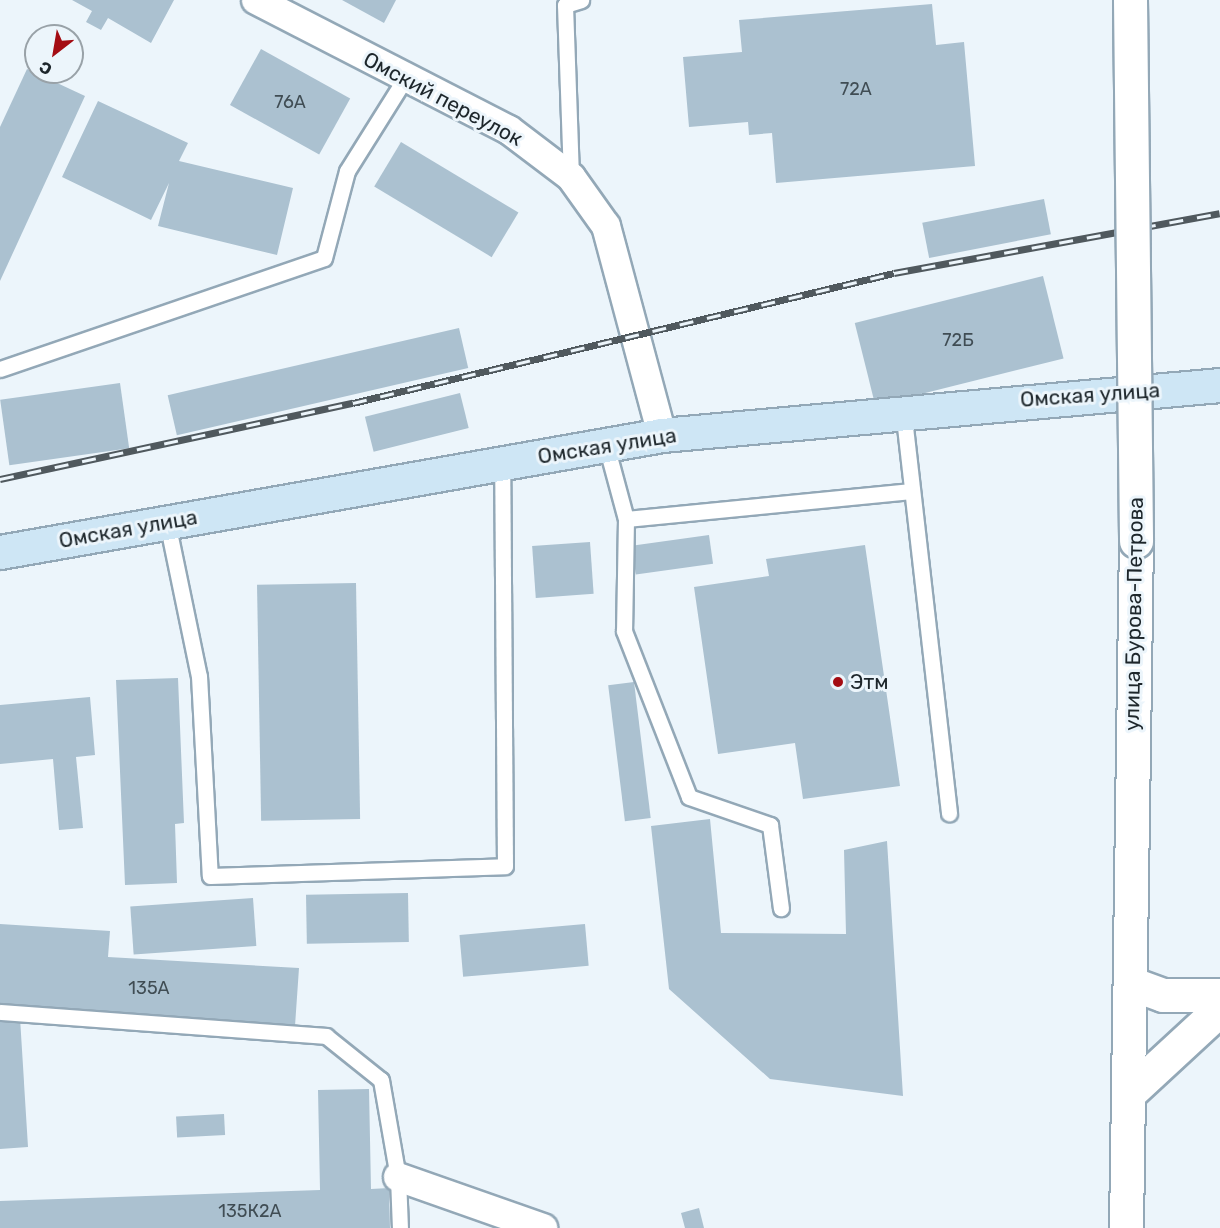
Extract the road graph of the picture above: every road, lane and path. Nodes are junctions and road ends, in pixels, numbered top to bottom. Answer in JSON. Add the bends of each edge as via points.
{"nodes":[{"id":1,"x":256,"y":0,"type":"edge"},
{"id":2,"x":581,"y":0,"type":"edge"},
{"id":3,"x":1130,"y":0,"type":"edge"},
{"id":4,"x":406,"y":77,"type":"junction"},
{"id":5,"x":571,"y":177,"type":"junction"},
{"id":6,"x":0,"y":369,"type":"edge"},
{"id":7,"x":1220,"y":385,"type":"edge"},
{"id":8,"x":903,"y":410,"type":"junction"},
{"id":9,"x":662,"y":435,"type":"junction"},
{"id":10,"x":606,"y":445,"type":"junction"},
{"id":11,"x":502,"y":464,"type":"junction"},
{"id":12,"x":912,"y":491,"type":"junction"},
{"id":13,"x":626,"y":519,"type":"junction"},
{"id":14,"x":167,"y":522,"type":"junction"},
{"id":15,"x":0,"y":552,"type":"edge"},
{"id":16,"x":949,"y":813,"type":"dead end"},
{"id":17,"x":781,"y":908,"type":"dead end"},
{"id":18,"x":1130,"y":983,"type":"junction"},
{"id":19,"x":1220,"y":995,"type":"edge"},
{"id":20,"x":1220,"y":1009,"type":"edge"},
{"id":21,"x":0,"y":1012,"type":"edge"},
{"id":22,"x":1129,"y":1093,"type":"junction"},
{"id":23,"x":398,"y":1177,"type":"junction"},
{"id":24,"x":400,"y":1228,"type":"edge"},
{"id":25,"x":543,"y":1228,"type":"edge"},
{"id":26,"x":1126,"y":1228,"type":"edge"}],
"edges":[{"from":1,"to":4,"type":"street","name":"Омский переулок"},
{"from":2,"to":5,"type":"lane","via":[[565,5]]},
{"from":3,"to":18,"type":"main road","name":"улица Бурова-Петрова","bridge":true,"via":[[1136,542]]},
{"from":4,"to":5,"type":"street","name":"Омский переулок","via":[[509,130]]},
{"from":4,"to":6,"type":"lane","via":[[347,171],[324,258]]},
{"from":5,"to":9,"type":"street","name":"Омский переулок","via":[[606,226]]},
{"from":7,"to":8,"type":"main road","name":"Омская улица"},
{"from":8,"to":9,"type":"main road","name":"Омская улица"},
{"from":8,"to":12,"type":"lane"},
{"from":9,"to":10,"type":"main road","name":"Омская улица"},
{"from":10,"to":11,"type":"main road","name":"Омская улица"},
{"from":10,"to":13,"type":"lane"},
{"from":11,"to":14,"type":"main road","name":"Омская улица"},
{"from":11,"to":14,"type":"lane","via":[[505,866],[210,876],[199,676]]},
{"from":12,"to":13,"type":"lane"},
{"from":12,"to":16,"type":"lane"},
{"from":13,"to":17,"type":"lane","via":[[624,631],[689,797],[770,825]]},
{"from":14,"to":15,"type":"main road","name":"Омская улица"},
{"from":18,"to":19,"type":"main road","via":[[1162,995]]},
{"from":18,"to":22,"type":"main road","name":"улица Бурова-Петрова"},
{"from":20,"to":22,"type":"main road"},
{"from":21,"to":23,"type":"lane","via":[[326,1036],[381,1080]]},
{"from":22,"to":26,"type":"main road","name":"улица Бурова-Петрова"},
{"from":23,"to":24,"type":"lane"},
{"from":23,"to":25,"type":"street"}]}
